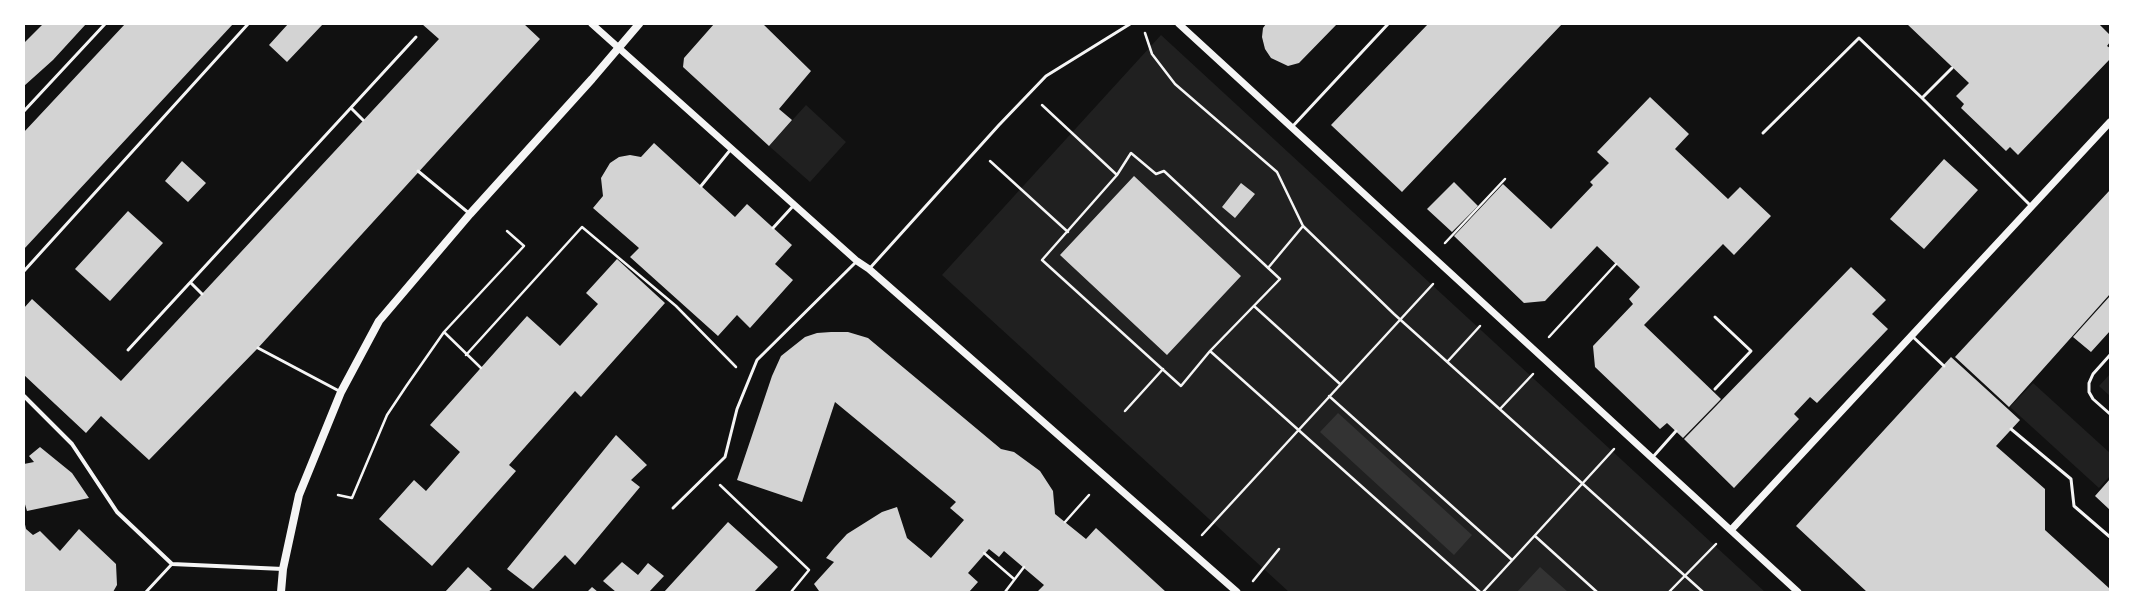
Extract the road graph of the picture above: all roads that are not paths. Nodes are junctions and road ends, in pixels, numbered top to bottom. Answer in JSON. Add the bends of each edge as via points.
{"nodes":[{"id":1,"x":105,"y":24,"type":"edge"},
{"id":2,"x":248,"y":24,"type":"edge"},
{"id":3,"x":592,"y":24,"type":"edge"},
{"id":4,"x":639,"y":24,"type":"edge"},
{"id":5,"x":1130,"y":24,"type":"edge"},
{"id":6,"x":1180,"y":24,"type":"edge"},
{"id":7,"x":1388,"y":24,"type":"edge"},
{"id":8,"x":416,"y":37,"type":"dead end"},
{"id":9,"x":618,"y":47,"type":"junction"},
{"id":10,"x":1952,"y":68,"type":"dead end"},
{"id":11,"x":1922,"y":98,"type":"junction"},
{"id":12,"x":352,"y":109,"type":"junction"},
{"id":13,"x":24,"y":111,"type":"edge"},
{"id":14,"x":363,"y":120,"type":"dead end"},
{"id":15,"x":2110,"y":122,"type":"edge"},
{"id":16,"x":1292,"y":127,"type":"junction"},
{"id":17,"x":1763,"y":133,"type":"dead end"},
{"id":18,"x":731,"y":149,"type":"junction"},
{"id":19,"x":418,"y":171,"type":"dead end"},
{"id":20,"x":701,"y":186,"type":"dead end"},
{"id":21,"x":794,"y":204,"type":"junction"},
{"id":22,"x":2032,"y":207,"type":"junction"},
{"id":23,"x":470,"y":214,"type":"junction"},
{"id":24,"x":773,"y":228,"type":"dead end"},
{"id":25,"x":858,"y":261,"type":"junction"},
{"id":26,"x":869,"y":269,"type":"junction"},
{"id":27,"x":24,"y":271,"type":"edge"},
{"id":28,"x":191,"y":283,"type":"junction"},
{"id":29,"x":202,"y":294,"type":"dead end"},
{"id":30,"x":1715,"y":317,"type":"dead end"},
{"id":31,"x":1912,"y":336,"type":"junction"},
{"id":32,"x":258,"y":348,"type":"dead end"},
{"id":33,"x":128,"y":350,"type":"dead end"},
{"id":34,"x":2110,"y":355,"type":"edge"},
{"id":35,"x":1944,"y":366,"type":"dead end"},
{"id":36,"x":1715,"y":389,"type":"dead end"},
{"id":37,"x":340,"y":392,"type":"junction"},
{"id":38,"x":24,"y":396,"type":"edge"},
{"id":39,"x":2110,"y":414,"type":"edge"},
{"id":40,"x":2011,"y":429,"type":"dead end"},
{"id":41,"x":1676,"y":431,"type":"dead end"},
{"id":42,"x":1652,"y":458,"type":"junction"},
{"id":43,"x":673,"y":508,"type":"dead end"},
{"id":44,"x":1731,"y":530,"type":"junction"},
{"id":45,"x":2110,"y":537,"type":"edge"},
{"id":46,"x":172,"y":564,"type":"junction"},
{"id":47,"x":284,"y":569,"type":"junction"},
{"id":48,"x":146,"y":592,"type":"edge"},
{"id":49,"x":281,"y":592,"type":"edge"},
{"id":50,"x":1236,"y":592,"type":"edge"},
{"id":51,"x":1798,"y":592,"type":"edge"}],
"edges":[{"from":1,"to":13,"type":"lane"},
{"from":2,"to":27,"type":"lane"},
{"from":3,"to":9,"type":"street"},
{"from":4,"to":9,"type":"main road"},
{"from":5,"to":26,"type":"lane","via":[[1046,76],[999,124]]},
{"from":6,"to":16,"type":"street"},
{"from":7,"to":16,"type":"lane"},
{"from":8,"to":12,"type":"lane"},
{"from":9,"to":18,"type":"street"},
{"from":9,"to":23,"type":"main road"},
{"from":10,"to":11,"type":"lane"},
{"from":11,"to":17,"type":"lane","via":[[1859,38]]},
{"from":11,"to":22,"type":"lane"},
{"from":12,"to":14,"type":"lane"},
{"from":12,"to":28,"type":"lane"},
{"from":15,"to":22,"type":"street"},
{"from":16,"to":42,"type":"street"},
{"from":18,"to":20,"type":"lane"},
{"from":18,"to":21,"type":"street"},
{"from":19,"to":23,"type":"lane"},
{"from":21,"to":24,"type":"lane"},
{"from":21,"to":25,"type":"street"},
{"from":22,"to":31,"type":"street"},
{"from":23,"to":37,"type":"main road","via":[[379,321]]},
{"from":25,"to":26,"type":"street"},
{"from":25,"to":43,"type":"lane","via":[[757,360],[737,409],[725,457]]},
{"from":26,"to":50,"type":"street"},
{"from":28,"to":29,"type":"lane"},
{"from":28,"to":33,"type":"lane"},
{"from":30,"to":36,"type":"lane","via":[[1751,351]]},
{"from":31,"to":35,"type":"lane"},
{"from":31,"to":44,"type":"street"},
{"from":32,"to":37,"type":"lane"},
{"from":34,"to":39,"type":"lane","via":[[2089,382],[2089,392]]},
{"from":37,"to":47,"type":"main road","via":[[299,495]]},
{"from":38,"to":46,"type":"street","via":[[72,444],[117,512]]},
{"from":40,"to":45,"type":"lane","via":[[2072,480],[2074,506]]},
{"from":41,"to":42,"type":"lane"},
{"from":42,"to":44,"type":"street"},
{"from":44,"to":51,"type":"street"},
{"from":46,"to":47,"type":"street"},
{"from":46,"to":48,"type":"lane"},
{"from":47,"to":49,"type":"main road"}]}
